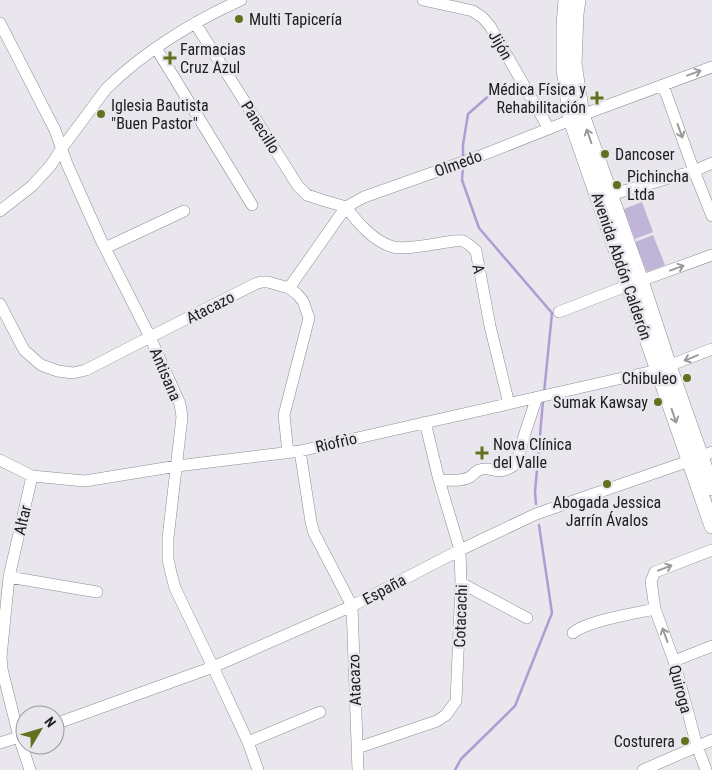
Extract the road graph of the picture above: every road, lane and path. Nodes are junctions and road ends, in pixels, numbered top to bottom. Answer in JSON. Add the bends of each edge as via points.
{"nodes":[{"id":1,"x":241,"y":0,"type":"edge"},
{"id":2,"x":423,"y":0,"type":"edge"},
{"id":3,"x":566,"y":0,"type":"edge"},
{"id":4,"x":578,"y":0,"type":"edge"},
{"id":5,"x":459,"y":4,"type":"edge"},
{"id":6,"x":0,"y":23,"type":"edge"},
{"id":7,"x":195,"y":23,"type":"junction"},
{"id":8,"x":156,"y":48,"type":"junction"},
{"id":9,"x":712,"y":67,"type":"edge"},
{"id":10,"x":663,"y":85,"type":"junction"},
{"id":11,"x":577,"y":117,"type":"junction"},
{"id":12,"x":549,"y":129,"type":"junction"},
{"id":13,"x":62,"y":148,"type":"junction"},
{"id":14,"x":712,"y":163,"type":"edge"},
{"id":15,"x":694,"y":170,"type":"junction"},
{"id":16,"x":610,"y":194,"type":"junction"},
{"id":17,"x":0,"y":196,"type":"edge"},
{"id":18,"x":252,"y":205,"type":"dead end"},
{"id":19,"x":346,"y":207,"type":"junction"},
{"id":20,"x":3,"y":209,"type":"edge"},
{"id":21,"x":184,"y":211,"type":"dead end"},
{"id":22,"x":712,"y":216,"type":"edge"},
{"id":23,"x":105,"y":248,"type":"junction"},
{"id":24,"x":712,"y":255,"type":"edge"},
{"id":25,"x":635,"y":283,"type":"junction"},
{"id":26,"x":290,"y":288,"type":"junction"},
{"id":27,"x":0,"y":304,"type":"edge"},
{"id":28,"x":559,"y":312,"type":"dead end"},
{"id":29,"x":150,"y":336,"type":"junction"},
{"id":30,"x":712,"y":350,"type":"edge"},
{"id":31,"x":664,"y":368,"type":"junction"},
{"id":32,"x":538,"y":397,"type":"junction"},
{"id":33,"x":509,"y":404,"type":"junction"},
{"id":34,"x":425,"y":422,"type":"junction"},
{"id":35,"x":300,"y":451,"type":"junction"},
{"id":36,"x":288,"y":453,"type":"junction"},
{"id":37,"x":701,"y":456,"type":"edge"},
{"id":38,"x":0,"y":460,"type":"edge"},
{"id":39,"x":177,"y":466,"type":"junction"},
{"id":40,"x":32,"y":476,"type":"junction"},
{"id":41,"x":439,"y":480,"type":"junction"},
{"id":42,"x":712,"y":488,"type":"edge"},
{"id":43,"x":712,"y":526,"type":"edge"},
{"id":44,"x":460,"y":550,"type":"junction"},
{"id":45,"x":712,"y":550,"type":"edge"},
{"id":46,"x":9,"y":577,"type":"junction"},
{"id":47,"x":461,"y":582,"type":"junction"},
{"id":48,"x":97,"y":592,"type":"dead end"},
{"id":49,"x":352,"y":606,"type":"junction"},
{"id":50,"x":655,"y":609,"type":"junction"},
{"id":51,"x":527,"y":618,"type":"dead end"},
{"id":52,"x":573,"y":633,"type":"dead end"},
{"id":53,"x":712,"y":646,"type":"edge"},
{"id":54,"x":674,"y":661,"type":"junction"},
{"id":55,"x":213,"y":667,"type":"junction"},
{"id":56,"x":320,"y":712,"type":"dead end"},
{"id":57,"x":15,"y":713,"type":"edge"},
{"id":58,"x":65,"y":720,"type":"edge"},
{"id":59,"x":15,"y":738,"type":"edge"},
{"id":60,"x":712,"y":740,"type":"edge"},
{"id":61,"x":248,"y":742,"type":"junction"},
{"id":62,"x":0,"y":743,"type":"edge"},
{"id":63,"x":697,"y":746,"type":"junction"},
{"id":64,"x":357,"y":748,"type":"junction"},
{"id":65,"x":26,"y":755,"type":"edge"},
{"id":66,"x":30,"y":770,"type":"edge"},
{"id":67,"x":258,"y":770,"type":"edge"},
{"id":68,"x":358,"y":770,"type":"edge"},
{"id":69,"x":643,"y":770,"type":"edge"},
{"id":70,"x":706,"y":770,"type":"edge"}],
"edges":[{"from":1,"to":7,"type":"street"},
{"from":2,"to":5,"type":"street","name":"Jijón"},
{"from":3,"to":11,"type":"main road","name":"Avenida Abdón Calderón","via":[[564,69]]},
{"from":4,"to":11,"type":"main road","name":"Avenida Abdón Calderón","via":[[574,64]]},
{"from":5,"to":12,"type":"street","name":"Jijón","via":[[490,26]]},
{"from":6,"to":13,"type":"street","name":"Antisana"},
{"from":7,"to":8,"type":"street"},
{"from":7,"to":19,"type":"street","name":"Panecillo","via":[[298,186],[307,195]]},
{"from":8,"to":13,"type":"street","via":[[106,89]]},
{"from":8,"to":18,"type":"street"},
{"from":10,"to":9,"type":"street","name":"Olmedo","one_way":true},
{"from":10,"to":11,"type":"street","name":"Olmedo"},
{"from":10,"to":15,"type":"street","one_way":true},
{"from":11,"to":12,"type":"street","name":"Olmedo"},
{"from":16,"to":11,"type":"main road","name":"Avenida Abdón Calderón","one_way":true},
{"from":11,"to":25,"type":"main road","name":"Avenida Abdón Calderón"},
{"from":12,"to":19,"type":"street","name":"Olmedo","via":[[364,196]]},
{"from":13,"to":20,"type":"street","via":[[32,186]]},
{"from":13,"to":23,"type":"street","name":"Antisana"},
{"from":14,"to":15,"type":"street"},
{"from":15,"to":16,"type":"street"},
{"from":15,"to":22,"type":"street"},
{"from":16,"to":25,"type":"main road","name":"Avenida Abdón Calderón"},
{"from":17,"to":20,"type":"street"},
{"from":19,"to":26,"type":"street"},
{"from":19,"to":33,"type":"street","name":"A","via":[[373,236],[394,247],[459,240],[476,251]]},
{"from":21,"to":23,"type":"street"},
{"from":23,"to":29,"type":"street","name":"Antisana"},
{"from":25,"to":24,"type":"street","one_way":true},
{"from":25,"to":28,"type":"street"},
{"from":25,"to":31,"type":"main road","name":"Avenida Abdón Calderón"},
{"from":26,"to":29,"type":"street","name":"Atacazo","via":[[261,282]]},
{"from":26,"to":36,"type":"street","via":[[303,301],[309,318],[284,415]]},
{"from":27,"to":29,"type":"street","name":"Atacazo","via":[[24,350],[40,365],[58,371],[86,370]]},
{"from":29,"to":39,"type":"street","name":"Antisana","via":[[180,404],[182,417]]},
{"from":30,"to":31,"type":"street","name":"Riofrìo","one_way":true},
{"from":31,"to":32,"type":"street","name":"Riofrìo"},
{"from":31,"to":37,"type":"main road","name":"Avenida Abdón Calderón"},
{"from":32,"to":33,"type":"street","name":"Riofrìo"},
{"from":32,"to":41,"type":"street","via":[[513,466],[500,472],[487,468],[479,470],[464,480]]},
{"from":33,"to":34,"type":"street","name":"Riofrìo"},
{"from":34,"to":35,"type":"street","name":"Riofrìo"},
{"from":34,"to":41,"type":"street","name":"Cotacachi"},
{"from":35,"to":36,"type":"street","name":"Riofrìo"},
{"from":35,"to":49,"type":"street","name":"Atacazo","via":[[314,533]]},
{"from":36,"to":39,"type":"street","name":"Riofrìo"},
{"from":37,"to":42,"type":"main road","name":"Avenida Abdón Calderón"},
{"from":37,"to":43,"type":"main road","name":"Avenida Abdón Calderón"},
{"from":37,"to":44,"type":"street","name":"España","via":[[536,514]]},
{"from":38,"to":40,"type":"street","name":"Riofrìo"},
{"from":39,"to":40,"type":"street","name":"Riofrìo","via":[[85,481]]},
{"from":39,"to":55,"type":"street","name":"Antisana","via":[[168,559],[175,588]]},
{"from":40,"to":46,"type":"street","name":"Altar"},
{"from":41,"to":44,"type":"street","name":"Cotacachi"},
{"from":44,"to":47,"type":"street","name":"Cotacachi"},
{"from":44,"to":49,"type":"street","name":"España"},
{"from":50,"to":45,"type":"street","name":"Quiroga","one_way":true,"via":[[651,580],[655,572]]},
{"from":46,"to":48,"type":"street"},
{"from":46,"to":57,"type":"street","name":"Altar","via":[[1,657]]},
{"from":47,"to":51,"type":"street"},
{"from":47,"to":64,"type":"street","name":"Cotacachi","via":[[457,693],[452,709],[437,721]]},
{"from":49,"to":55,"type":"street","name":"España"},
{"from":49,"to":64,"type":"street","name":"Atacazo"},
{"from":50,"to":52,"type":"street","via":[[588,625]]},
{"from":54,"to":50,"type":"street","name":"Quiroga","one_way":true},
{"from":53,"to":54,"type":"street"},
{"from":54,"to":63,"type":"street","name":"Quiroga"},
{"from":55,"to":58,"type":"street","name":"España"},
{"from":55,"to":61,"type":"street","name":"Antisana"},
{"from":56,"to":61,"type":"street"},
{"from":59,"to":62,"type":"street"},
{"from":60,"to":63,"type":"street"},
{"from":61,"to":67,"type":"street","name":"Antisana"},
{"from":63,"to":69,"type":"street"},
{"from":63,"to":70,"type":"street","name":"Quiroga"},
{"from":64,"to":68,"type":"street","name":"Atacazo"},
{"from":65,"to":66,"type":"street","name":"Altar"}]}
